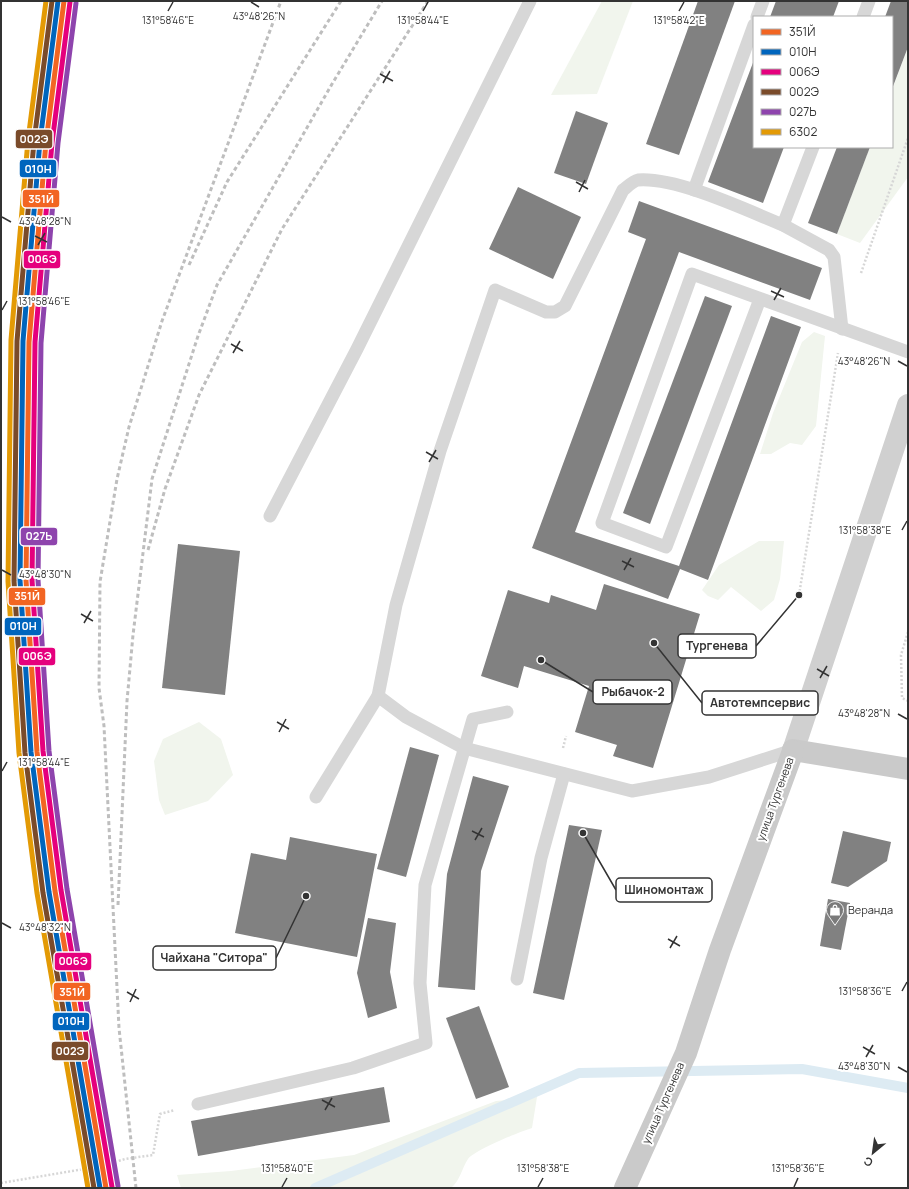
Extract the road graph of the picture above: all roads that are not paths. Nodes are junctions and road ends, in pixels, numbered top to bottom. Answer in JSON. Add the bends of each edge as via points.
{"nodes":[{"id":1,"x":530,"y":1,"type":"edge"},
{"id":2,"x":763,"y":1,"type":"edge"},
{"id":3,"x":869,"y":1,"type":"edge"},
{"id":4,"x":757,"y":16,"type":"edge"},
{"id":5,"x":863,"y":16,"type":"edge"},
{"id":6,"x":753,"y":28,"type":"edge"},
{"id":7,"x":813,"y":148,"type":"edge"},
{"id":8,"x":694,"y":190,"type":"junction"},
{"id":9,"x":784,"y":225,"type":"junction"},
{"id":10,"x":760,"y":299,"type":"junction"},
{"id":11,"x":842,"y":329,"type":"junction"},
{"id":12,"x":908,"y":352,"type":"edge"},
{"id":13,"x":908,"y":404,"type":"edge"},
{"id":14,"x":270,"y":516,"type":"dead end"},
{"id":15,"x":378,"y":696,"type":"junction"},
{"id":16,"x":507,"y":712,"type":"dead end"},
{"id":17,"x":464,"y":748,"type":"junction"},
{"id":18,"x":793,"y":751,"type":"junction"},
{"id":19,"x":908,"y":769,"type":"edge"},
{"id":20,"x":564,"y":774,"type":"junction"},
{"id":21,"x":316,"y":797,"type":"dead end"},
{"id":22,"x":516,"y":980,"type":"dead end"},
{"id":23,"x":198,"y":1104,"type":"road end"},
{"id":24,"x":626,"y":1188,"type":"edge"}],
"edges":[{"from":1,"to":14,"type":"lane"},
{"from":2,"to":4,"type":"lane"},
{"from":3,"to":5,"type":"lane"},
{"from":6,"to":8,"type":"lane"},
{"from":7,"to":9,"type":"lane"},
{"from":8,"to":9,"type":"lane"},
{"from":8,"to":15,"type":"lane","via":[[668,183],[637,180],[623,190],[565,306],[555,312],[546,312],[495,290],[440,451],[396,605]]},
{"from":9,"to":11,"type":"lane","via":[[829,250],[834,257]]},
{"from":10,"to":10,"type":"lane","via":[[692,274],[602,523],[666,547]]},
{"from":10,"to":11,"type":"lane"},
{"from":11,"to":12,"type":"lane"},
{"from":13,"to":18,"type":"main road","name":"улица Тургенева"},
{"from":15,"to":17,"type":"lane","via":[[406,717]]},
{"from":15,"to":21,"type":"lane"},
{"from":16,"to":17,"type":"lane","via":[[473,719]]},
{"from":17,"to":20,"type":"lane"},
{"from":17,"to":23,"type":"lane","via":[[425,885],[420,983],[426,1043],[353,1068]]},
{"from":18,"to":19,"type":"main road"},
{"from":18,"to":20,"type":"lane","via":[[709,777],[632,791]]},
{"from":18,"to":24,"type":"main road","name":"улица Тургенева","via":[[720,950],[686,1053]]},
{"from":20,"to":22,"type":"lane","via":[[541,858]]}]}
